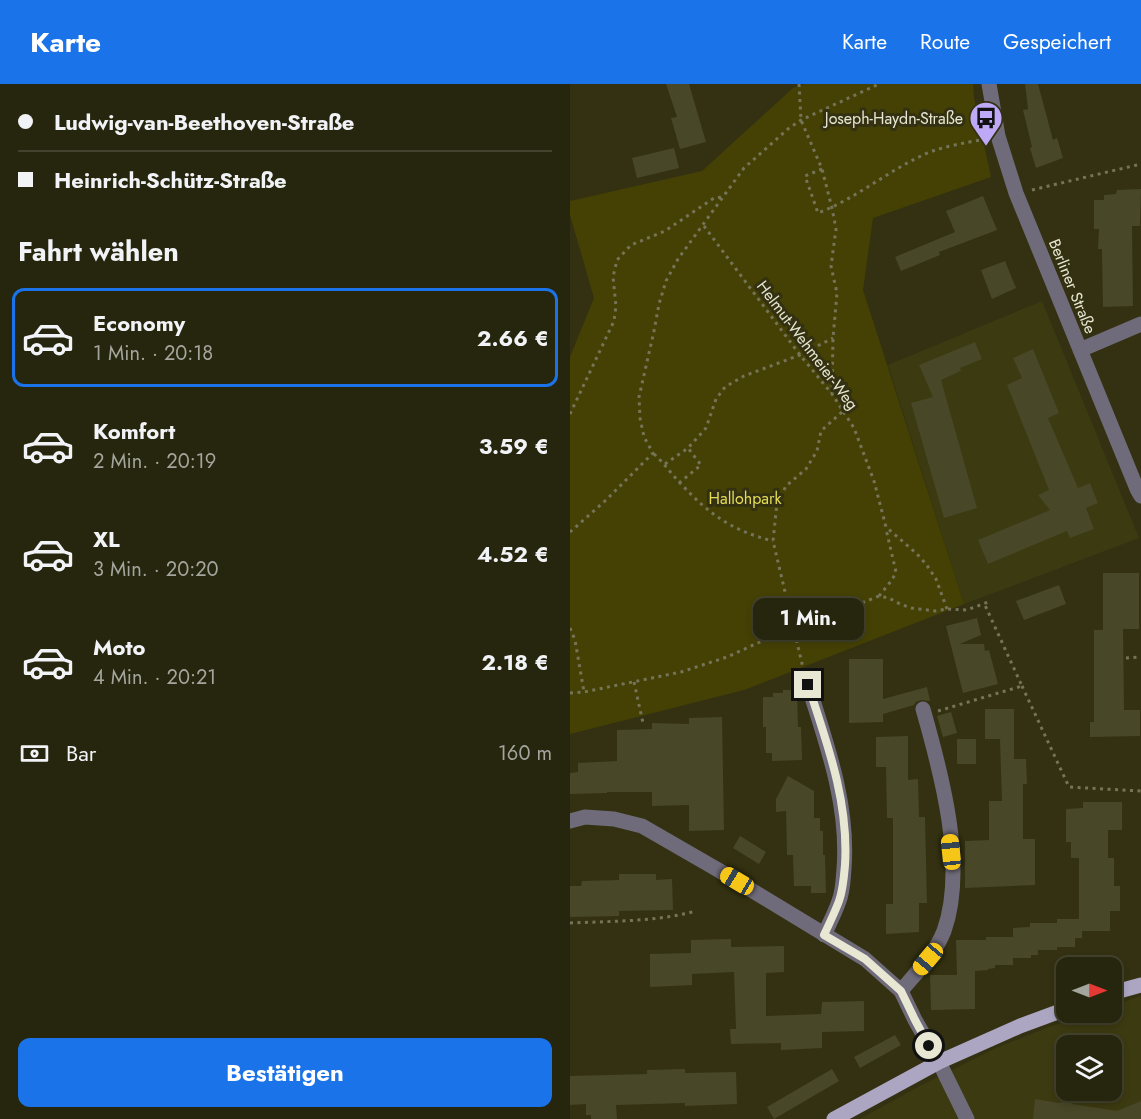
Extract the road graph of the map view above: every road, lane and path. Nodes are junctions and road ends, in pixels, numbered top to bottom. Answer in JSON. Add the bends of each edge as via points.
{"nodes":[{"id":1,"x":799,"y":84,"type":"edge"},
{"id":2,"x":879,"y":84,"type":"edge"},
{"id":3,"x":989,"y":84,"type":"edge"},
{"id":4,"x":801,"y":120,"type":"junction"},
{"id":5,"x":998,"y":136,"type":"junction"},
{"id":6,"x":1141,"y":164,"type":"edge"},
{"id":7,"x":822,"y":170,"type":"junction"},
{"id":8,"x":1016,"y":193,"type":"junction"},
{"id":9,"x":723,"y":197,"type":"junction"},
{"id":10,"x":832,"y":208,"type":"junction"},
{"id":11,"x":703,"y":226,"type":"junction"},
{"id":12,"x":1141,"y":324,"type":"edge"},
{"id":13,"x":833,"y":338,"type":"junction"},
{"id":14,"x":1080,"y":351,"type":"junction"},
{"id":15,"x":800,"y":355,"type":"junction"},
{"id":16,"x":832,"y":394,"type":"junction"},
{"id":17,"x":843,"y":411,"type":"junction"},
{"id":18,"x":570,"y":414,"type":"edge"},
{"id":19,"x":688,"y":448,"type":"junction"},
{"id":20,"x":653,"y":453,"type":"junction"},
{"id":21,"x":665,"y":464,"type":"junction"},
{"id":22,"x":679,"y":483,"type":"junction"},
{"id":23,"x":1141,"y":496,"type":"edge"},
{"id":24,"x":886,"y":527,"type":"junction"},
{"id":25,"x":570,"y":532,"type":"edge"},
{"id":26,"x":773,"y":541,"type":"junction"},
{"id":27,"x":879,"y":596,"type":"junction"},
{"id":28,"x":947,"y":609,"type":"junction"},
{"id":29,"x":793,"y":627,"type":"junction"},
{"id":30,"x":570,"y":628,"type":"edge"},
{"id":31,"x":1141,"y":657,"type":"edge"},
{"id":32,"x":1126,"y":658,"type":"dead end"},
{"id":33,"x":634,"y":682,"type":"junction"},
{"id":34,"x":808,"y":685,"type":"joint"},
{"id":35,"x":1022,"y":686,"type":"junction"},
{"id":36,"x":585,"y":692,"type":"junction"},
{"id":37,"x":570,"y":693,"type":"edge"},
{"id":38,"x":924,"y":712,"type":"joint"},
{"id":39,"x":643,"y":723,"type":"dead end"},
{"id":40,"x":1141,"y":791,"type":"edge"},
{"id":41,"x":570,"y":821,"type":"edge"},
{"id":42,"x":696,"y":911,"type":"dead end"},
{"id":43,"x":570,"y":922,"type":"edge"},
{"id":44,"x":824,"y":935,"type":"junction"},
{"id":45,"x":1141,"y":985,"type":"edge"},
{"id":46,"x":1122,"y":990,"type":"edge"},
{"id":47,"x":901,"y":991,"type":"junction"},
{"id":48,"x":1056,"y":1013,"type":"edge"},
{"id":49,"x":939,"y":1062,"type":"junction"},
{"id":50,"x":834,"y":1119,"type":"edge"},
{"id":51,"x":967,"y":1119,"type":"edge"}],
"edges":[{"from":1,"to":4,"type":"path"},
{"from":2,"to":4,"type":"path"},
{"from":3,"to":5,"type":"street","name":"Berliner Straße"},
{"from":4,"to":7,"type":"path"},
{"from":4,"to":9,"type":"path","via":[[744,168]]},
{"from":5,"to":8,"type":"street","name":"Berliner Straße"},
{"from":5,"to":10,"type":"path","via":[[924,154]]},
{"from":6,"to":8,"type":"path"},
{"from":7,"to":10,"type":"path"},
{"from":7,"to":10,"type":"path","via":[[805,176],[818,213]]},
{"from":8,"to":14,"type":"street","name":"Berliner Straße"},
{"from":9,"to":11,"type":"path"},
{"from":9,"to":18,"type":"path","via":[[714,198],[665,231],[631,245],[617,260],[613,277],[614,321]]},
{"from":10,"to":13,"type":"path","via":[[836,229],[831,266],[837,293]]},
{"from":11,"to":15,"type":"path","name":"Helmut-Wehmeier-Weg"},
{"from":11,"to":20,"type":"path","via":[[678,259],[658,304],[639,397],[644,437]]},
{"from":12,"to":14,"type":"street"},
{"from":13,"to":15,"type":"path"},
{"from":13,"to":16,"type":"path"},
{"from":14,"to":23,"type":"street","name":"Berliner Straße"},
{"from":15,"to":16,"type":"path","name":"Helmut-Wehmeier-Weg"},
{"from":15,"to":19,"type":"path","via":[[725,387],[716,399],[706,428]]},
{"from":16,"to":17,"type":"path","name":"Helmut-Wehmeier-Weg"},
{"from":17,"to":24,"type":"path","name":"Helmut-Wehmeier-Weg","via":[[854,428],[874,481]]},
{"from":17,"to":26,"type":"path","via":[[821,431],[817,451],[806,469],[786,486],[777,503]]},
{"from":19,"to":21,"type":"path"},
{"from":19,"to":22,"type":"path","via":[[701,465]]},
{"from":20,"to":21,"type":"path"},
{"from":20,"to":25,"type":"path"},
{"from":21,"to":22,"type":"path"},
{"from":22,"to":26,"type":"path","via":[[706,510],[730,526]]},
{"from":24,"to":27,"type":"path","name":"Helmut-Wehmeier-Weg","via":[[896,572]]},
{"from":24,"to":28,"type":"path","via":[[926,564]]},
{"from":26,"to":29,"type":"path"},
{"from":27,"to":28,"type":"path","via":[[911,608]]},
{"from":27,"to":29,"type":"path"},
{"from":28,"to":35,"type":"path","via":[[967,610],[986,603]]},
{"from":29,"to":33,"type":"path","via":[[727,657]]},
{"from":29,"to":34,"type":"path"},
{"from":30,"to":36,"type":"path"},
{"from":31,"to":32,"type":"path"},
{"from":33,"to":36,"type":"path"},
{"from":33,"to":39,"type":"path"},
{"from":34,"to":44,"type":"street","via":[[837,779],[845,825],[840,900]]},
{"from":35,"to":38,"type":"path"},
{"from":35,"to":40,"type":"path","via":[[1069,787]]},
{"from":36,"to":37,"type":"path"},
{"from":38,"to":47,"type":"street","via":[[945,793],[951,852],[950,910],[943,933],[928,959]]},
{"from":41,"to":44,"type":"street","via":[[614,819],[642,826]]},
{"from":42,"to":43,"type":"path","via":[[652,919]]},
{"from":44,"to":47,"type":"street","via":[[865,959]]},
{"from":45,"to":46,"type":"main road"},
{"from":47,"to":49,"type":"street"},
{"from":48,"to":49,"type":"main road"},
{"from":49,"to":50,"type":"main road"},
{"from":49,"to":51,"type":"street"}]}
